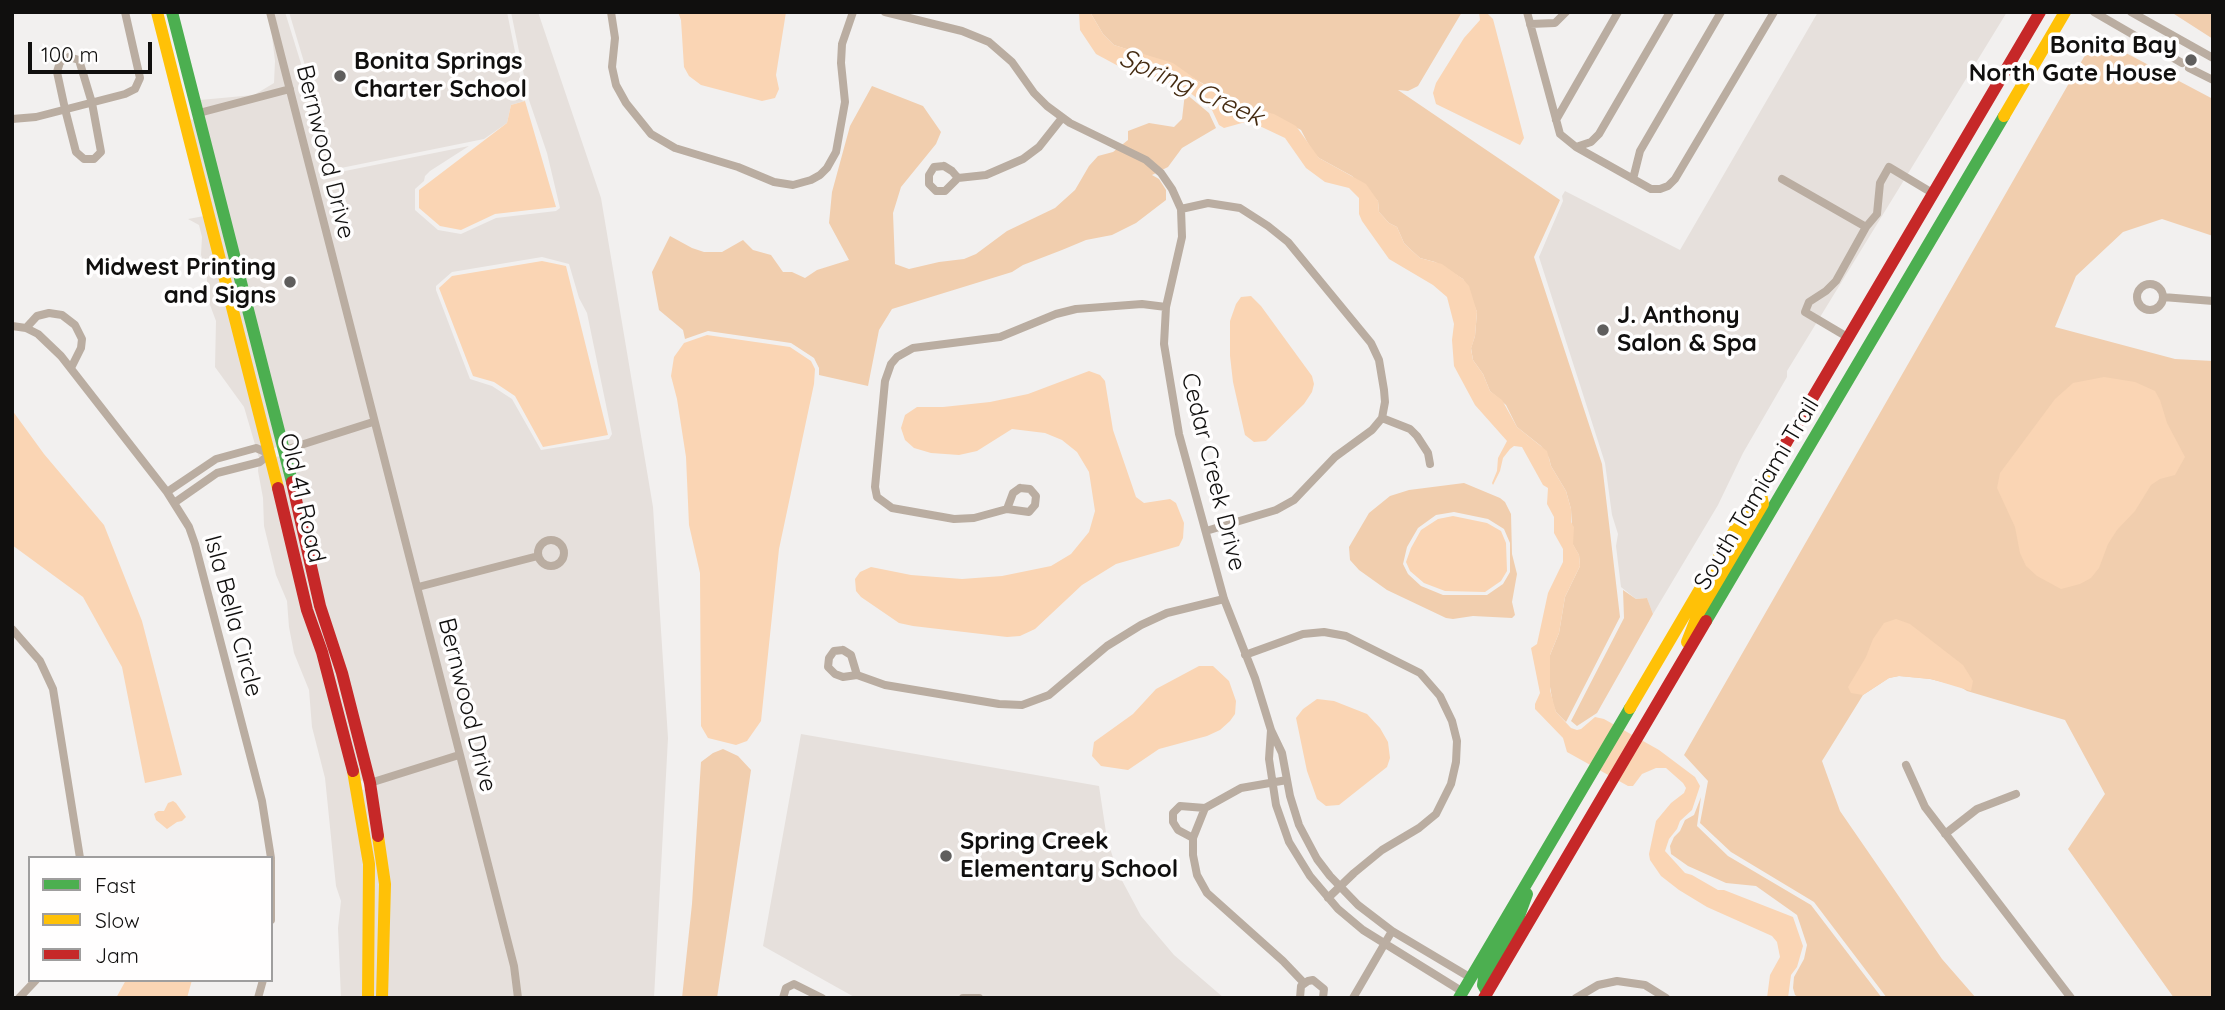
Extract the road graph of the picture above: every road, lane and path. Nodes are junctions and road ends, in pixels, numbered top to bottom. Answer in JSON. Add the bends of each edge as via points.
{"nodes":[{"id":1,"x":125,"y":12,"type":"edge"},
{"id":2,"x":157,"y":12,"type":"edge"},
{"id":3,"x":172,"y":12,"type":"edge"},
{"id":4,"x":270,"y":12,"type":"edge"},
{"id":5,"x":611,"y":12,"type":"edge"},
{"id":6,"x":853,"y":12,"type":"edge"},
{"id":7,"x":885,"y":12,"type":"edge"},
{"id":8,"x":1527,"y":12,"type":"edge"},
{"id":9,"x":1566,"y":12,"type":"edge"},
{"id":10,"x":1618,"y":12,"type":"edge"},
{"id":11,"x":1670,"y":12,"type":"edge"},
{"id":12,"x":1721,"y":12,"type":"edge"},
{"id":13,"x":1774,"y":12,"type":"edge"},
{"id":14,"x":2040,"y":12,"type":"edge"},
{"id":15,"x":2066,"y":12,"type":"edge"},
{"id":16,"x":2094,"y":12,"type":"edge"},
{"id":17,"x":2132,"y":12,"type":"edge"},
{"id":18,"x":1530,"y":24,"type":"junction"},
{"id":19,"x":2213,"y":58,"type":"edge"},
{"id":20,"x":2213,"y":80,"type":"edge"},
{"id":21,"x":290,"y":89,"type":"junction"},
{"id":22,"x":92,"y":103,"type":"junction"},
{"id":23,"x":65,"y":109,"type":"junction"},
{"id":24,"x":199,"y":113,"type":"junction"},
{"id":25,"x":183,"y":117,"type":"junction"},
{"id":26,"x":1062,"y":118,"type":"junction"},
{"id":27,"x":12,"y":119,"type":"edge"},
{"id":28,"x":1556,"y":120,"type":"junction"},
{"id":29,"x":1576,"y":147,"type":"junction"},
{"id":30,"x":958,"y":178,"type":"dead end"},
{"id":31,"x":1633,"y":179,"type":"junction"},
{"id":32,"x":1782,"y":179,"type":"dead end"},
{"id":33,"x":1934,"y":194,"type":"junction"},
{"id":34,"x":1181,"y":209,"type":"junction"},
{"id":35,"x":1866,"y":227,"type":"junction"},
{"id":36,"x":2163,"y":297,"type":"dead end"},
{"id":37,"x":2213,"y":301,"type":"edge"},
{"id":38,"x":1166,"y":307,"type":"junction"},
{"id":39,"x":12,"y":327,"type":"edge"},
{"id":40,"x":26,"y":328,"type":"junction"},
{"id":41,"x":1849,"y":338,"type":"junction"},
{"id":42,"x":71,"y":368,"type":"junction"},
{"id":43,"x":1382,"y":418,"type":"junction"},
{"id":44,"x":373,"y":422,"type":"junction"},
{"id":45,"x":285,"y":450,"type":"junction"},
{"id":46,"x":270,"y":454,"type":"junction"},
{"id":47,"x":1430,"y":464,"type":"dead end"},
{"id":48,"x":1760,"y":489,"type":"junction"},
{"id":49,"x":167,"y":492,"type":"junction"},
{"id":50,"x":174,"y":503,"type":"junction"},
{"id":51,"x":1007,"y":509,"type":"dead end"},
{"id":52,"x":1206,"y":530,"type":"junction"},
{"id":53,"x":538,"y":556,"type":"dead end"},
{"id":54,"x":418,"y":587,"type":"junction"},
{"id":55,"x":1224,"y":599,"type":"junction"},
{"id":56,"x":12,"y":629,"type":"edge"},
{"id":57,"x":1245,"y":655,"type":"junction"},
{"id":58,"x":856,"y":675,"type":"dead end"},
{"id":59,"x":1671,"y":681,"type":"junction"},
{"id":60,"x":1271,"y":730,"type":"junction"},
{"id":61,"x":459,"y":755,"type":"junction"},
{"id":62,"x":1906,"y":765,"type":"dead end"},
{"id":63,"x":1287,"y":780,"type":"junction"},
{"id":64,"x":1272,"y":782,"type":"junction"},
{"id":65,"x":370,"y":783,"type":"junction"},
{"id":66,"x":357,"y":787,"type":"junction"},
{"id":67,"x":2016,"y":794,"type":"dead end"},
{"id":68,"x":1205,"y":808,"type":"junction"},
{"id":69,"x":1945,"y":834,"type":"junction"},
{"id":70,"x":1193,"y":838,"type":"junction"},
{"id":71,"x":80,"y":856,"type":"edge"},
{"id":72,"x":271,"y":856,"type":"edge"},
{"id":73,"x":1538,"y":864,"type":"junction"},
{"id":74,"x":1339,"y":887,"type":"junction"},
{"id":75,"x":1328,"y":898,"type":"junction"},
{"id":76,"x":1392,"y":931,"type":"junction"},
{"id":77,"x":1384,"y":944,"type":"junction"},
{"id":78,"x":1471,"y":978,"type":"junction"},
{"id":79,"x":34,"y":982,"type":"edge"},
{"id":80,"x":1304,"y":983,"type":"junction"},
{"id":81,"x":1486,"y":995,"type":"edge"},
{"id":82,"x":1464,"y":996,"type":"edge"},
{"id":83,"x":19,"y":998,"type":"edge"},
{"id":84,"x":368,"y":998,"type":"edge"},
{"id":85,"x":382,"y":998,"type":"edge"},
{"id":86,"x":519,"y":998,"type":"edge"},
{"id":87,"x":783,"y":998,"type":"edge"},
{"id":88,"x":822,"y":998,"type":"edge"},
{"id":89,"x":963,"y":998,"type":"edge"},
{"id":90,"x":979,"y":998,"type":"edge"},
{"id":91,"x":1300,"y":998,"type":"edge"},
{"id":92,"x":1324,"y":998,"type":"edge"},
{"id":93,"x":1353,"y":998,"type":"edge"},
{"id":94,"x":1576,"y":998,"type":"edge"},
{"id":95,"x":1666,"y":998,"type":"edge"},
{"id":96,"x":2071,"y":998,"type":"edge"}],
"edges":[{"from":1,"to":22,"type":"street","via":[[140,78],[135,89]]},
{"from":2,"to":25,"type":"main road","name":"Old 41 Road"},
{"from":3,"to":24,"type":"main road","name":"Old 41 Road"},
{"from":4,"to":21,"type":"street","name":"Bernwood Drive"},
{"from":5,"to":6,"type":"street","via":[[616,85],[651,134],[675,148],[793,185],[820,175],[836,152],[845,102],[842,44]]},
{"from":7,"to":26,"type":"street","name":"Cedar Creek Drive","via":[[962,31],[989,43]]},
{"from":8,"to":18,"type":"street"},
{"from":9,"to":18,"type":"street","via":[[1555,23]]},
{"from":10,"to":28,"type":"street"},
{"from":11,"to":29,"type":"street","via":[[1599,134]]},
{"from":12,"to":31,"type":"street","via":[[1640,151]]},
{"from":13,"to":31,"type":"street","via":[[1675,179],[1660,189]]},
{"from":14,"to":33,"type":"main road","name":"South Tamiami Trail"},
{"from":15,"to":59,"type":"main road","name":"South Tamiami Trail"},
{"from":16,"to":20,"type":"street"},
{"from":17,"to":19,"type":"street"},
{"from":18,"to":28,"type":"street"},
{"from":21,"to":24,"type":"street"},
{"from":21,"to":44,"type":"street","name":"Bernwood Drive"},
{"from":22,"to":23,"type":"street"},
{"from":22,"to":23,"type":"street","via":[[79,60],[69,57],[60,62],[57,72]]},
{"from":22,"to":23,"type":"street","via":[[101,152],[94,159],[84,159],[76,152]]},
{"from":23,"to":27,"type":"street"},
{"from":24,"to":25,"type":"main road"},
{"from":24,"to":45,"type":"main road","name":"Old 41 Road"},
{"from":25,"to":46,"type":"main road","name":"Old 41 Road"},
{"from":26,"to":30,"type":"street","via":[[1046,140],[1023,159],[986,175]]},
{"from":26,"to":34,"type":"street","name":"Cedar Creek Drive","via":[[1154,166]]},
{"from":28,"to":29,"type":"street","via":[[1560,134]]},
{"from":29,"to":31,"type":"street"},
{"from":32,"to":35,"type":"street"},
{"from":33,"to":35,"type":"street","via":[[1889,167],[1880,183],[1877,214]]},
{"from":33,"to":41,"type":"main road","name":"South Tamiami Trail"},
{"from":34,"to":38,"type":"street","name":"Cedar Creek Drive","via":[[1181,247]]},
{"from":34,"to":43,"type":"street","via":[[1208,203],[1240,208],[1296,251],[1375,351],[1384,390]]},
{"from":35,"to":41,"type":"street","via":[[1836,281],[1809,302],[1805,312]]},
{"from":36,"to":37,"type":"street"},
{"from":38,"to":51,"type":"street","via":[[1142,303],[1076,309],[1000,337],[913,348],[891,364],[885,381],[877,497],[891,508],[954,519]]},
{"from":38,"to":52,"type":"street","name":"Cedar Creek Drive","via":[[1165,354],[1176,421]]},
{"from":39,"to":40,"type":"street"},
{"from":40,"to":42,"type":"street","name":"Isla Bella Circle","via":[[50,344]]},
{"from":40,"to":42,"type":"street","via":[[37,316],[49,313],[62,315],[75,325],[82,340]]},
{"from":41,"to":48,"type":"main road","name":"South Tamiami Trail"},
{"from":42,"to":49,"type":"street","name":"Isla Bella Circle"},
{"from":43,"to":47,"type":"street","via":[[1410,429],[1428,453]]},
{"from":43,"to":52,"type":"street","via":[[1285,505]]},
{"from":44,"to":45,"type":"street"},
{"from":44,"to":54,"type":"street","name":"Bernwood Drive"},
{"from":45,"to":46,"type":"main road"},
{"from":45,"to":65,"type":"main road","name":"Old 41 Road","via":[[320,606]]},
{"from":46,"to":49,"type":"street","via":[[256,448],[216,459]]},
{"from":46,"to":50,"type":"street","via":[[260,462],[217,473]]},
{"from":46,"to":66,"type":"main road","name":"Old 41 Road","via":[[307,610]]},
{"from":48,"to":59,"type":"main road","via":[[1763,503],[1698,614]]},
{"from":48,"to":73,"type":"main road","name":"South Tamiami Trail"},
{"from":49,"to":50,"type":"street","name":"Isla Bella Circle"},
{"from":50,"to":72,"type":"street","name":"Isla Bella Circle","via":[[195,544],[262,801]]},
{"from":52,"to":55,"type":"street","name":"Cedar Creek Drive"},
{"from":53,"to":54,"type":"street"},
{"from":54,"to":61,"type":"street","name":"Bernwood Drive"},
{"from":55,"to":57,"type":"street","name":"Cedar Creek Drive"},
{"from":55,"to":58,"type":"street","via":[[1167,613],[1141,625],[1107,646],[1049,695],[1022,705],[898,687]]},
{"from":56,"to":71,"type":"street","via":[[40,662],[53,689]]},
{"from":57,"to":60,"type":"street","name":"Cedar Creek Drive"},
{"from":57,"to":74,"type":"street","via":[[1303,634],[1346,636],[1420,673],[1452,721],[1457,762],[1436,814],[1382,850]]},
{"from":59,"to":81,"type":"main road","name":"South Tamiami Trail"},
{"from":60,"to":63,"type":"street","name":"Cedar Creek Drive"},
{"from":60,"to":64,"type":"street","name":"Cedar Creek Drive"},
{"from":61,"to":65,"type":"street"},
{"from":61,"to":86,"type":"street","name":"Bernwood Drive"},
{"from":62,"to":69,"type":"street","via":[[1918,796]]},
{"from":63,"to":64,"type":"street"},
{"from":63,"to":74,"type":"street","name":"Cedar Creek Drive","via":[[1307,842]]},
{"from":64,"to":68,"type":"street","via":[[1241,788]]},
{"from":64,"to":75,"type":"street","name":"Cedar Creek Drive","via":[[1289,842]]},
{"from":65,"to":66,"type":"main road"},
{"from":65,"to":85,"type":"main road","name":"Old 41 Road","via":[[386,884]]},
{"from":66,"to":84,"type":"main road","name":"Old 41 Road","via":[[369,864]]},
{"from":67,"to":69,"type":"street","via":[[1977,809]]},
{"from":68,"to":70,"type":"street"},
{"from":68,"to":70,"type":"street","via":[[1180,806],[1173,813],[1178,830]]},
{"from":69,"to":96,"type":"street"},
{"from":70,"to":80,"type":"street","via":[[1195,865],[1207,893]]},
{"from":73,"to":78,"type":"main road","name":"South Tamiami Trail"},
{"from":73,"to":81,"type":"main road","via":[[1519,916],[1484,978]]},
{"from":74,"to":75,"type":"street"},
{"from":74,"to":76,"type":"street","name":"Cedar Creek Drive"},
{"from":75,"to":77,"type":"street","name":"Cedar Creek Drive"},
{"from":76,"to":77,"type":"street"},
{"from":76,"to":78,"type":"street","name":"Cedar Creek Drive"},
{"from":77,"to":82,"type":"street","name":"Cedar Creek Drive"},
{"from":77,"to":93,"type":"street"},
{"from":78,"to":82,"type":"main road"},
{"from":79,"to":83,"type":"street"},
{"from":80,"to":91,"type":"street"},
{"from":80,"to":92,"type":"street","via":[[1318,982]]},
{"from":87,"to":88,"type":"street","via":[[786,988],[794,984]]},
{"from":89,"to":90,"type":"street"},
{"from":94,"to":95,"type":"street","via":[[1598,985],[1617,981],[1645,985]]}]}
